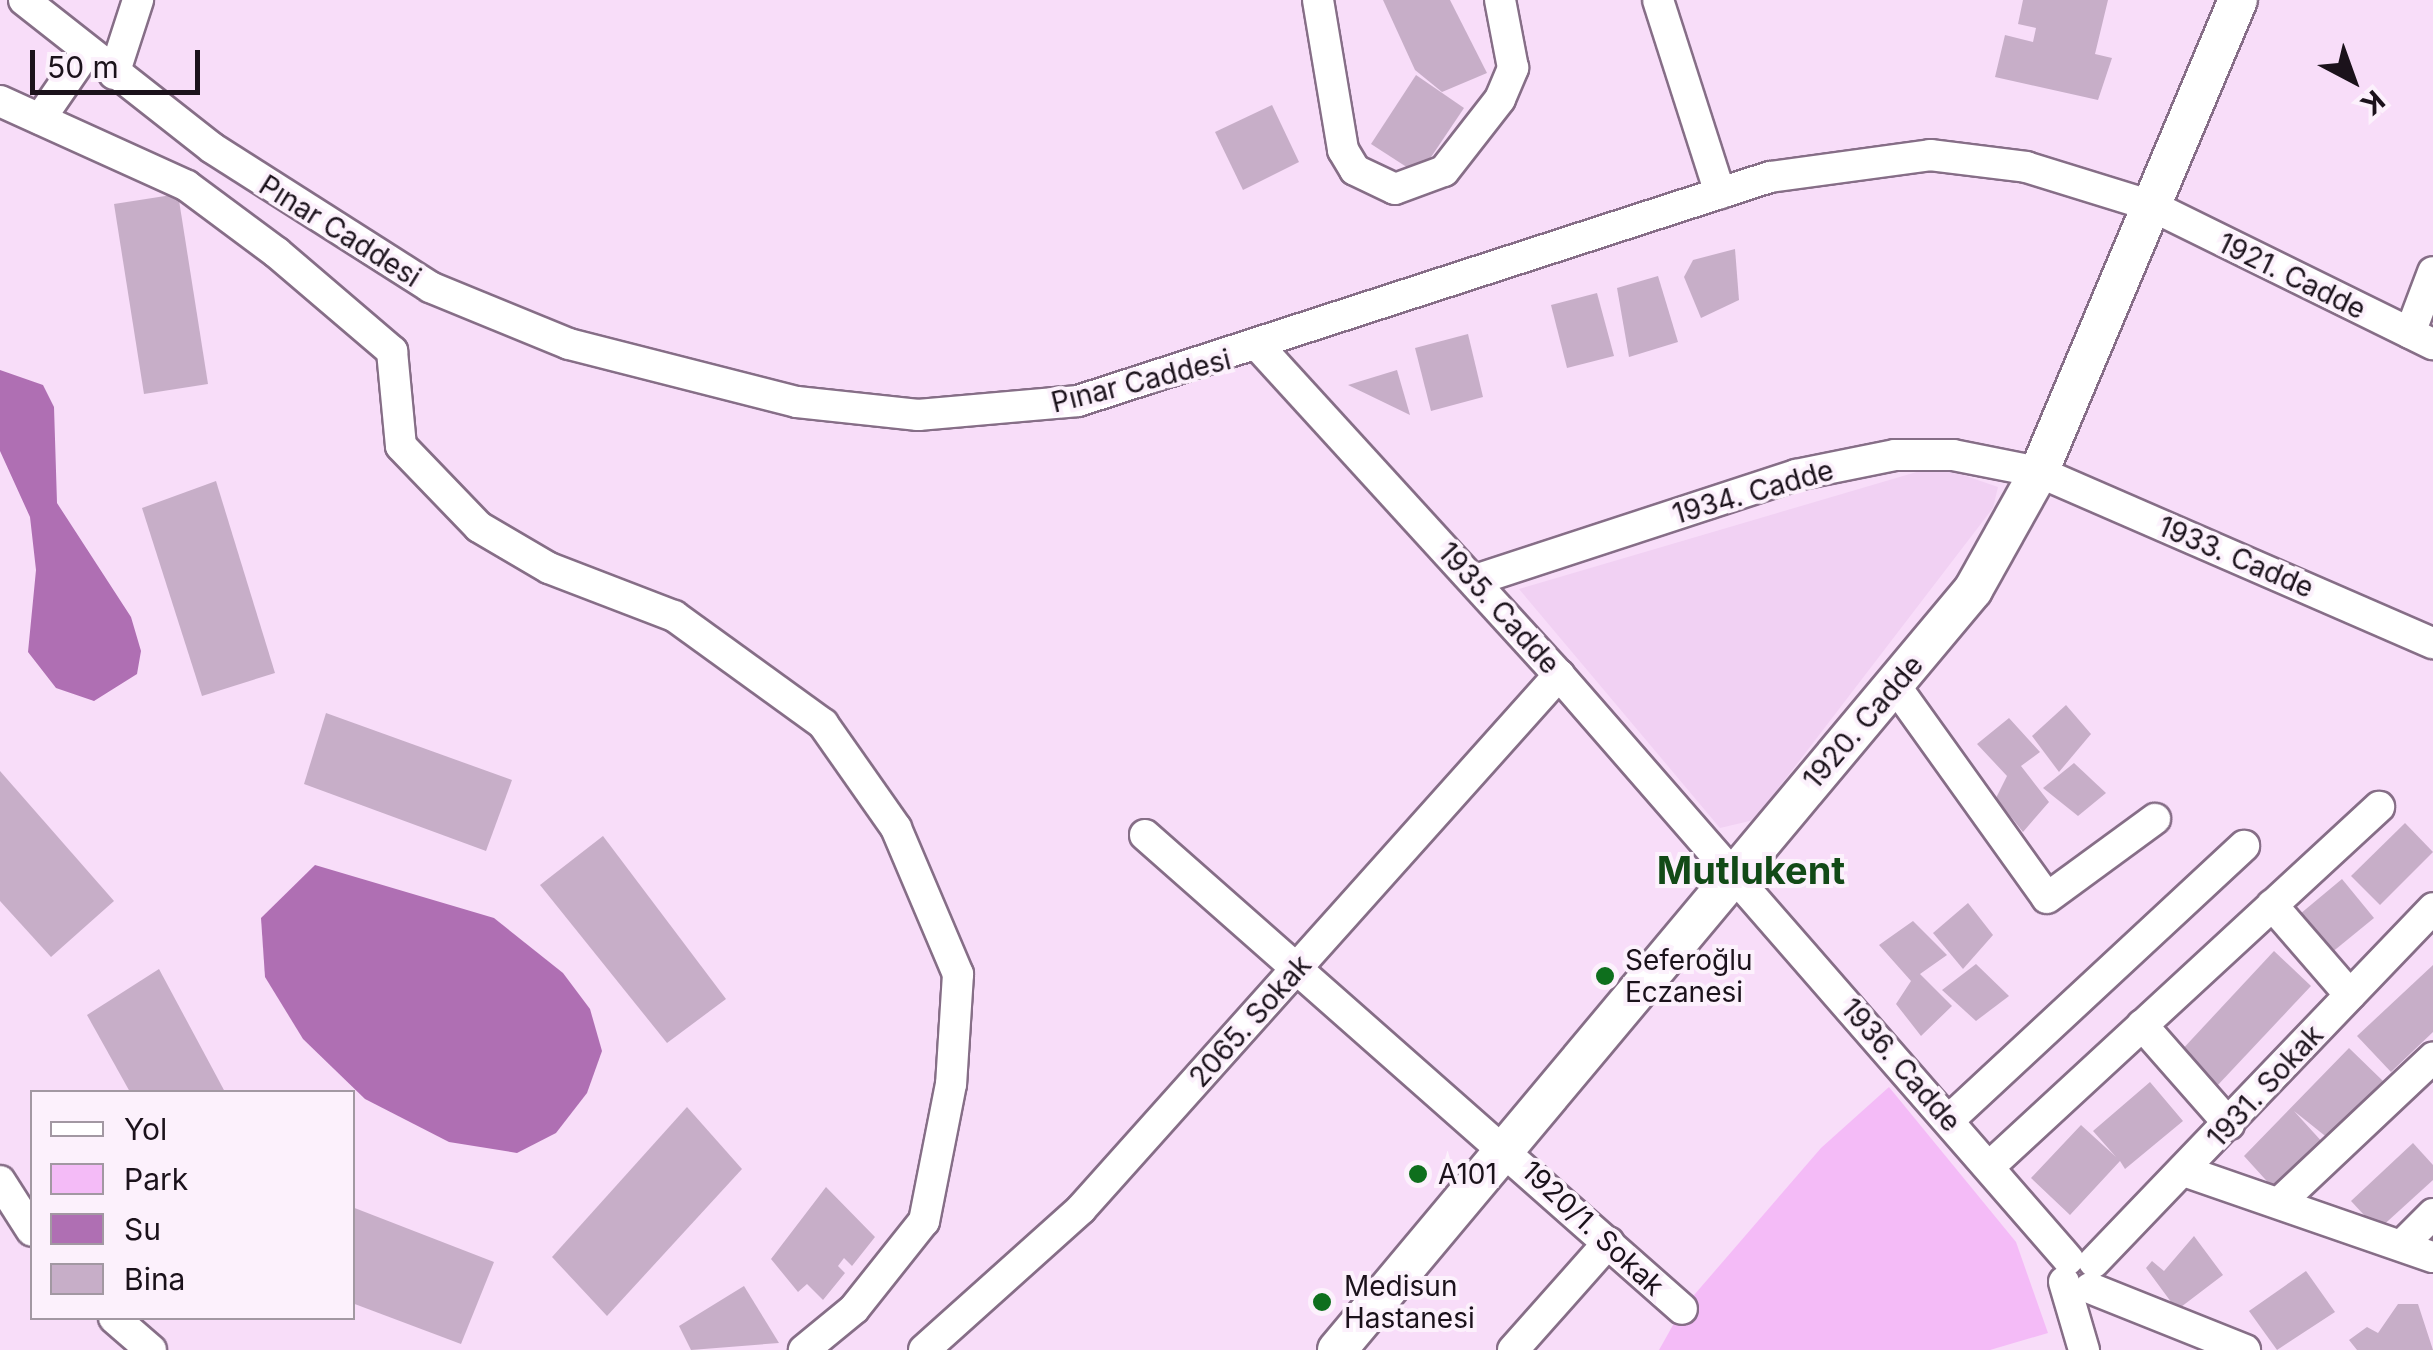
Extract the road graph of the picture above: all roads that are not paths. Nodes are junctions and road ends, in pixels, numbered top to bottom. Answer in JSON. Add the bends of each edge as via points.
{"nodes":[{"id":1,"x":24,"y":0,"type":"edge"},
{"id":2,"x":138,"y":0,"type":"edge"},
{"id":3,"x":1318,"y":0,"type":"edge"},
{"id":4,"x":1500,"y":0,"type":"edge"},
{"id":5,"x":1658,"y":0,"type":"edge"},
{"id":6,"x":2238,"y":0,"type":"edge"},
{"id":7,"x":86,"y":52,"type":"junction"},
{"id":8,"x":114,"y":74,"type":"junction"},
{"id":9,"x":0,"y":100,"type":"edge"},
{"id":10,"x":40,"y":119,"type":"junction"},
{"id":11,"x":1720,"y":194,"type":"junction"},
{"id":12,"x":2152,"y":206,"type":"junction"},
{"id":13,"x":2433,"y":272,"type":"edge"},
{"id":14,"x":2422,"y":338,"type":"edge"},
{"id":15,"x":1261,"y":349,"type":"junction"},
{"id":16,"x":2039,"y":472,"type":"junction"},
{"id":17,"x":1475,"y":580,"type":"junction"},
{"id":18,"x":2433,"y":643,"type":"edge"},
{"id":19,"x":1559,"y":675,"type":"junction"},
{"id":20,"x":1896,"y":687,"type":"junction"},
{"id":21,"x":2379,"y":806,"type":"dead end"},
{"id":22,"x":2154,"y":820,"type":"dead end"},
{"id":23,"x":1145,"y":835,"type":"dead end"},
{"id":24,"x":2244,"y":846,"type":"dead end"},
{"id":25,"x":1733,"y":871,"type":"junction"},
{"id":26,"x":2272,"y":905,"type":"junction"},
{"id":27,"x":2433,"y":908,"type":"edge"},
{"id":28,"x":1298,"y":967,"type":"junction"},
{"id":29,"x":2350,"y":995,"type":"junction"},
{"id":30,"x":2142,"y":1026,"type":"junction"},
{"id":31,"x":2433,"y":1058,"type":"edge"},
{"id":32,"x":1949,"y":1120,"type":"junction"},
{"id":33,"x":2229,"y":1124,"type":"junction"},
{"id":34,"x":1504,"y":1146,"type":"junction"},
{"id":35,"x":1989,"y":1167,"type":"junction"},
{"id":36,"x":2184,"y":1171,"type":"junction"},
{"id":37,"x":0,"y":1181,"type":"edge"},
{"id":38,"x":2279,"y":1202,"type":"junction"},
{"id":39,"x":2433,"y":1214,"type":"edge"},
{"id":40,"x":30,"y":1227,"type":"edge"},
{"id":41,"x":1609,"y":1242,"type":"junction"},
{"id":42,"x":2404,"y":1243,"type":"junction"},
{"id":43,"x":2433,"y":1258,"type":"edge"},
{"id":44,"x":2079,"y":1273,"type":"junction"},
{"id":45,"x":1682,"y":1309,"type":"dead end"},
{"id":46,"x":116,"y":1320,"type":"edge"},
{"id":47,"x":151,"y":1350,"type":"edge"},
{"id":48,"x":804,"y":1350,"type":"edge"},
{"id":49,"x":924,"y":1350,"type":"edge"},
{"id":50,"x":1337,"y":1350,"type":"edge"},
{"id":51,"x":1513,"y":1350,"type":"edge"},
{"id":52,"x":2084,"y":1350,"type":"edge"},
{"id":53,"x":2245,"y":1350,"type":"edge"}],
"edges":[{"from":1,"to":7,"type":"street","name":"Pınar Caddesi"},
{"from":2,"to":8,"type":"street"},
{"from":3,"to":4,"type":"street","via":[[1343,150],[1355,170],[1395,190],[1444,171],[1500,98],[1513,68]]},
{"from":5,"to":11,"type":"street"},
{"from":6,"to":12,"type":"main road","name":"1920. Cadde"},
{"from":7,"to":8,"type":"street","name":"Pınar Caddesi"},
{"from":7,"to":10,"type":"street"},
{"from":8,"to":15,"type":"street","name":"Pınar Caddesi","via":[[430,288],[568,344],[719,386],[860,410],[1025,410]]},
{"from":9,"to":10,"type":"street"},
{"from":10,"to":48,"type":"street","via":[[187,186],[276,252],[392,351],[401,446],[479,527],[550,568],[674,616],[823,724],[896,828],[958,974],[951,1084],[924,1221],[854,1310]]},
{"from":11,"to":12,"type":"street","name":"Pınar Caddesi","via":[[1824,164],[1930,156],[2043,171]]},
{"from":11,"to":15,"type":"street","name":"Pınar Caddesi"},
{"from":12,"to":14,"type":"street","name":"1921. Cadde"},
{"from":12,"to":16,"type":"main road","name":"1920. Cadde"},
{"from":13,"to":14,"type":"street"},
{"from":15,"to":17,"type":"street","name":"1935. Cadde"},
{"from":16,"to":17,"type":"street","name":"1934. Cadde","via":[[1895,455],[1777,481]]},
{"from":16,"to":18,"type":"street","name":"1933. Cadde"},
{"from":16,"to":20,"type":"main road","name":"1920. Cadde","via":[[1973,590]]},
{"from":17,"to":19,"type":"street","name":"1935. Cadde"},
{"from":19,"to":25,"type":"street","name":"1935. Cadde"},
{"from":19,"to":28,"type":"street","name":"2065. Sokak"},
{"from":20,"to":22,"type":"street","via":[[2047,898]]},
{"from":20,"to":25,"type":"main road","name":"1920. Cadde"},
{"from":21,"to":26,"type":"street"},
{"from":23,"to":28,"type":"street","name":"1920/1. Sokak"},
{"from":24,"to":32,"type":"street"},
{"from":25,"to":32,"type":"street","name":"1936. Cadde"},
{"from":25,"to":34,"type":"main road","name":"1920. Cadde"},
{"from":26,"to":29,"type":"street"},
{"from":26,"to":30,"type":"street"},
{"from":27,"to":29,"type":"street","name":"1931. Sokak"},
{"from":28,"to":34,"type":"street","name":"1920/1. Sokak"},
{"from":28,"to":49,"type":"street","name":"2065. Sokak","via":[[1081,1208]]},
{"from":29,"to":33,"type":"street","name":"1931. Sokak"},
{"from":30,"to":33,"type":"street"},
{"from":30,"to":35,"type":"street"},
{"from":31,"to":38,"type":"street"},
{"from":32,"to":35,"type":"street","name":"1936. Cadde"},
{"from":33,"to":36,"type":"street","name":"1931. Sokak"},
{"from":34,"to":41,"type":"street","name":"1920/1. Sokak"},
{"from":34,"to":50,"type":"main road","name":"1920. Cadde"},
{"from":35,"to":44,"type":"street","name":"1936. Cadde"},
{"from":36,"to":38,"type":"street"},
{"from":36,"to":44,"type":"street","name":"1931. Sokak"},
{"from":37,"to":40,"type":"street"},
{"from":38,"to":42,"type":"street"},
{"from":39,"to":42,"type":"street"},
{"from":41,"to":45,"type":"street","name":"1920/1. Sokak"},
{"from":41,"to":51,"type":"street"},
{"from":42,"to":43,"type":"street"},
{"from":44,"to":52,"type":"street","name":"1936. Cadde"},
{"from":44,"to":53,"type":"street"},
{"from":46,"to":47,"type":"street"}]}
